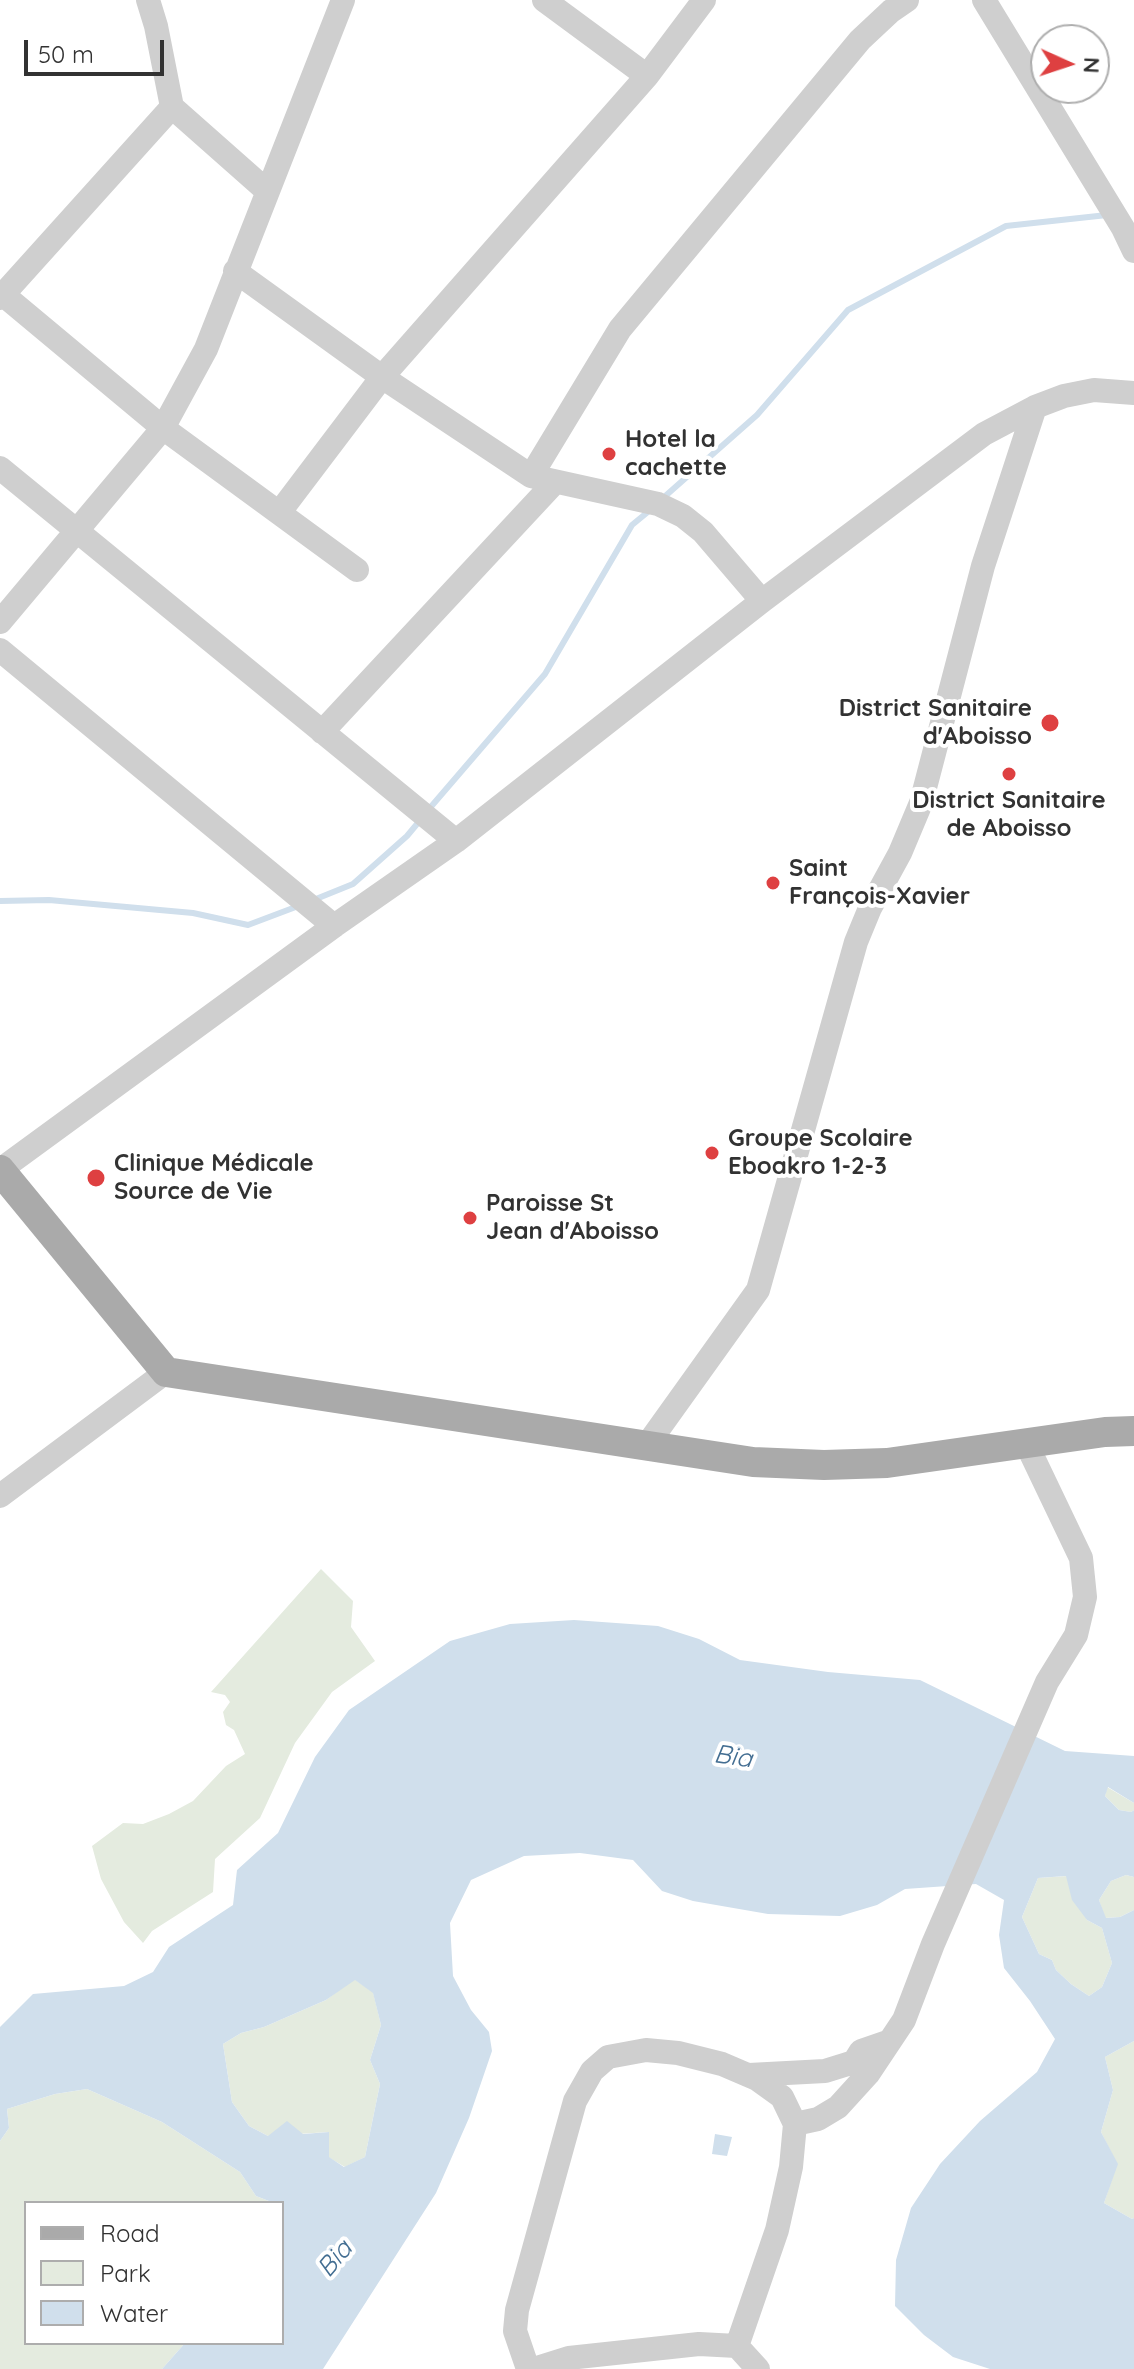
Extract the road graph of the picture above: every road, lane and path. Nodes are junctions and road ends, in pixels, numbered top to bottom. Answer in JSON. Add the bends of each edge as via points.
{"nodes":[{"id":1,"x":148,"y":0,"type":"edge"},
{"id":2,"x":343,"y":0,"type":"edge"},
{"id":3,"x":544,"y":0,"type":"edge"},
{"id":4,"x":704,"y":0,"type":"edge"},
{"id":5,"x":907,"y":0,"type":"edge"},
{"id":6,"x":984,"y":0,"type":"edge"},
{"id":7,"x":647,"y":76,"type":"junction"},
{"id":8,"x":172,"y":107,"type":"junction"},
{"id":9,"x":267,"y":191,"type":"junction"},
{"id":10,"x":1134,"y":251,"type":"edge"},
{"id":11,"x":235,"y":271,"type":"junction"},
{"id":12,"x":1,"y":295,"type":"edge"},
{"id":13,"x":382,"y":377,"type":"junction"},
{"id":14,"x":1134,"y":393,"type":"edge"},
{"id":15,"x":1035,"y":407,"type":"junction"},
{"id":16,"x":163,"y":428,"type":"junction"},
{"id":17,"x":0,"y":468,"type":"edge"},
{"id":18,"x":543,"y":479,"type":"junction"},
{"id":19,"x":279,"y":513,"type":"junction"},
{"id":20,"x":75,"y":531,"type":"junction"},
{"id":21,"x":357,"y":570,"type":"dead end"},
{"id":22,"x":762,"y":601,"type":"junction"},
{"id":23,"x":0,"y":622,"type":"edge"},
{"id":24,"x":0,"y":650,"type":"edge"},
{"id":25,"x":322,"y":732,"type":"junction"},
{"id":26,"x":456,"y":841,"type":"junction"},
{"id":27,"x":334,"y":926,"type":"junction"},
{"id":28,"x":0,"y":1170,"type":"edge"},
{"id":29,"x":166,"y":1372,"type":"junction"},
{"id":30,"x":1134,"y":1431,"type":"edge"},
{"id":31,"x":647,"y":1445,"type":"junction"},
{"id":32,"x":1027,"y":1445,"type":"junction"},
{"id":33,"x":0,"y":1496,"type":"edge"},
{"id":34,"x":890,"y":2041,"type":"junction"},
{"id":35,"x":749,"y":2075,"type":"junction"},
{"id":36,"x":795,"y":2124,"type":"junction"},
{"id":37,"x":737,"y":2346,"type":"junction"},
{"id":38,"x":531,"y":2369,"type":"edge"},
{"id":39,"x":758,"y":2369,"type":"edge"}],
"edges":[{"from":1,"to":8,"type":"street"},
{"from":2,"to":9,"type":"street"},
{"from":3,"to":7,"type":"street"},
{"from":4,"to":7,"type":"street"},
{"from":5,"to":18,"type":"street","via":[[860,40],[620,329]]},
{"from":6,"to":10,"type":"street"},
{"from":7,"to":13,"type":"street"},
{"from":8,"to":9,"type":"street"},
{"from":8,"to":12,"type":"street"},
{"from":9,"to":11,"type":"street"},
{"from":11,"to":13,"type":"street"},
{"from":11,"to":16,"type":"street","via":[[206,349]]},
{"from":12,"to":16,"type":"street"},
{"from":13,"to":18,"type":"street"},
{"from":13,"to":19,"type":"street"},
{"from":14,"to":15,"type":"street","via":[[1094,390]]},
{"from":15,"to":22,"type":"street","via":[[984,434]]},
{"from":15,"to":31,"type":"street","via":[[983,566],[921,803],[856,942],[758,1290]]},
{"from":16,"to":19,"type":"street"},
{"from":16,"to":20,"type":"street"},
{"from":17,"to":20,"type":"street"},
{"from":18,"to":22,"type":"street","via":[[658,504],[683,516]]},
{"from":18,"to":25,"type":"street"},
{"from":19,"to":21,"type":"street"},
{"from":20,"to":23,"type":"street"},
{"from":20,"to":25,"type":"street"},
{"from":22,"to":26,"type":"street"},
{"from":24,"to":27,"type":"street"},
{"from":25,"to":26,"type":"street"},
{"from":26,"to":27,"type":"street"},
{"from":27,"to":28,"type":"street"},
{"from":28,"to":29,"type":"main road"},
{"from":29,"to":31,"type":"main road"},
{"from":29,"to":33,"type":"street"},
{"from":30,"to":32,"type":"main road"},
{"from":31,"to":32,"type":"main road","via":[[753,1462],[824,1465],[887,1463]]},
{"from":32,"to":34,"type":"street","via":[[1081,1558],[1085,1597],[1076,1635],[1047,1682],[904,2020]]},
{"from":34,"to":35,"type":"street","via":[[825,2071]]},
{"from":34,"to":36,"type":"street","via":[[838,2107]]},
{"from":35,"to":36,"type":"street","via":[[782,2097]]},
{"from":35,"to":38,"type":"street","via":[[678,2053],[646,2050],[608,2057],[592,2071],[575,2101],[517,2310],[515,2331]]},
{"from":36,"to":37,"type":"street","via":[[777,2230]]},
{"from":37,"to":38,"type":"street","via":[[699,2344],[569,2358]]},
{"from":37,"to":39,"type":"street"}]}
